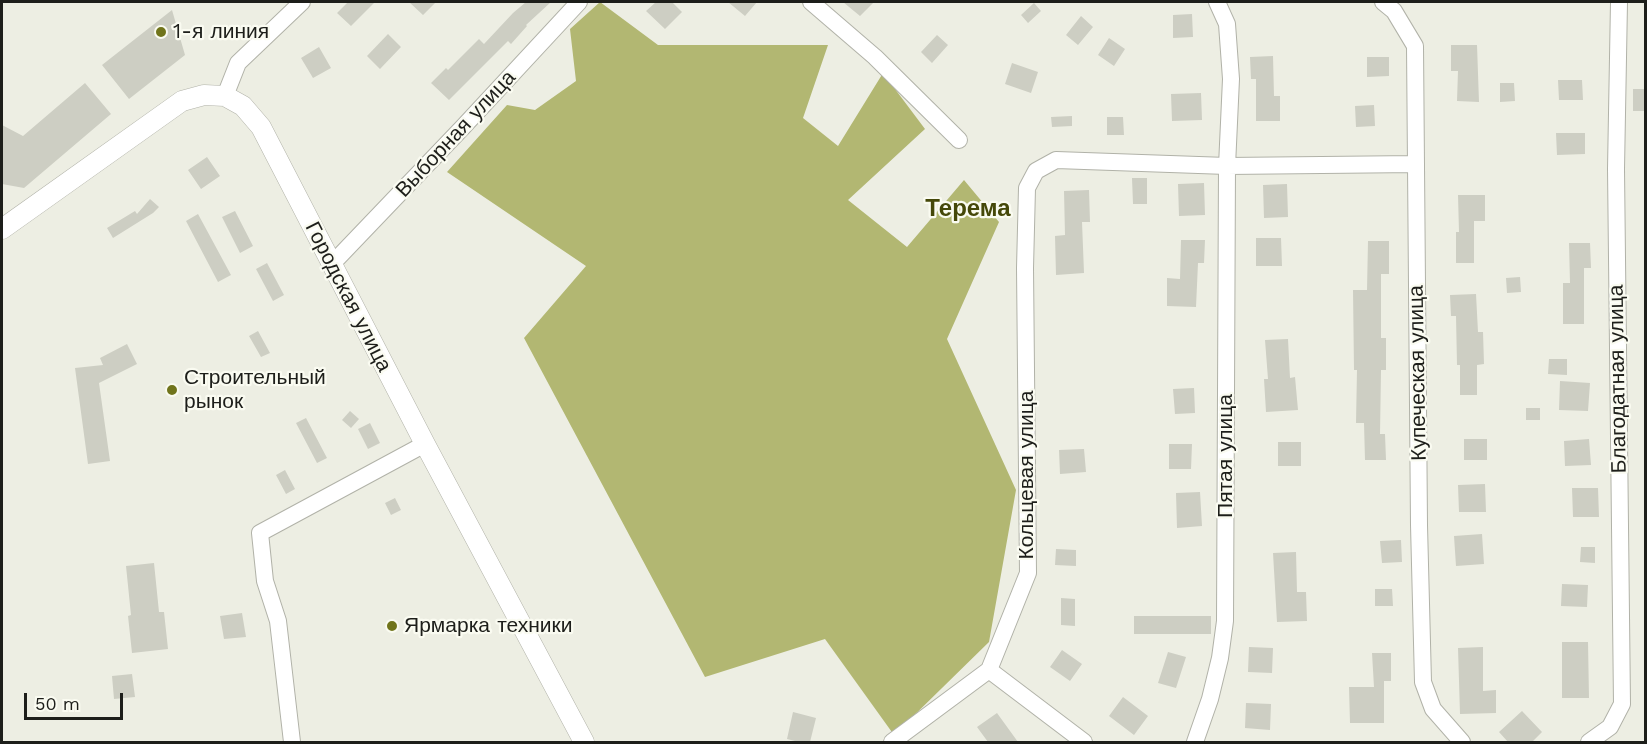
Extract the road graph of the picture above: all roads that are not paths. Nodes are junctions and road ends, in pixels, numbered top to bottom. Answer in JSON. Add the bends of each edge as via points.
{"nodes":[{"id":1,"x":302,"y":2,"type":"edge"},
{"id":2,"x":579,"y":2,"type":"edge"},
{"id":3,"x":811,"y":2,"type":"edge"},
{"id":4,"x":1218,"y":2,"type":"edge"},
{"id":5,"x":1383,"y":2,"type":"edge"},
{"id":6,"x":1619,"y":2,"type":"edge"},
{"id":7,"x":225,"y":96,"type":"junction"},
{"id":8,"x":959,"y":140,"type":"dead end"},
{"id":9,"x":1416,"y":164,"type":"junction"},
{"id":10,"x":1227,"y":166,"type":"junction"},
{"id":11,"x":2,"y":229,"type":"edge"},
{"id":12,"x":331,"y":265,"type":"junction"},
{"id":13,"x":424,"y":444,"type":"junction"},
{"id":14,"x":989,"y":670,"type":"junction"},
{"id":15,"x":1613,"y":735,"type":"edge"},
{"id":16,"x":292,"y":742,"type":"edge"},
{"id":17,"x":584,"y":742,"type":"edge"},
{"id":18,"x":892,"y":742,"type":"edge"},
{"id":19,"x":1084,"y":742,"type":"edge"},
{"id":20,"x":1195,"y":742,"type":"edge"},
{"id":21,"x":1462,"y":742,"type":"edge"},
{"id":22,"x":1588,"y":742,"type":"edge"}],
"edges":[{"from":1,"to":7,"type":"street","via":[[238,63]]},
{"from":2,"to":12,"type":"street","name":"Выборная улица"},
{"from":3,"to":8,"type":"street","via":[[875,57]]},
{"from":4,"to":10,"type":"street","name":"Пятая улица","via":[[1227,24],[1231,79]]},
{"from":5,"to":9,"type":"street","name":"Купеческая улица","via":[[1394,11],[1415,46]]},
{"from":6,"to":15,"type":"street","name":"Благодатная улица","via":[[1616,169],[1622,705]]},
{"from":7,"to":11,"type":"street","via":[[204,95],[182,101]]},
{"from":7,"to":12,"type":"street","name":"Городская улица","via":[[243,106],[261,127]]},
{"from":9,"to":10,"type":"street"},
{"from":9,"to":21,"type":"street","name":"Купеческая улица","via":[[1422,682],[1433,709]]},
{"from":10,"to":14,"type":"street","name":"Кольцевая улица","via":[[1056,160],[1036,171],[1027,188],[1028,573]]},
{"from":10,"to":20,"type":"street","name":"Пятая улица","via":[[1225,621],[1218,669]]},
{"from":12,"to":13,"type":"street","name":"Городская улица"},
{"from":13,"to":16,"type":"street","via":[[260,533],[265,581],[278,621]]},
{"from":13,"to":17,"type":"street","name":"Городская улица"},
{"from":14,"to":18,"type":"street"},
{"from":14,"to":19,"type":"street"},
{"from":15,"to":22,"type":"street","name":"Благодатная улица"}]}
